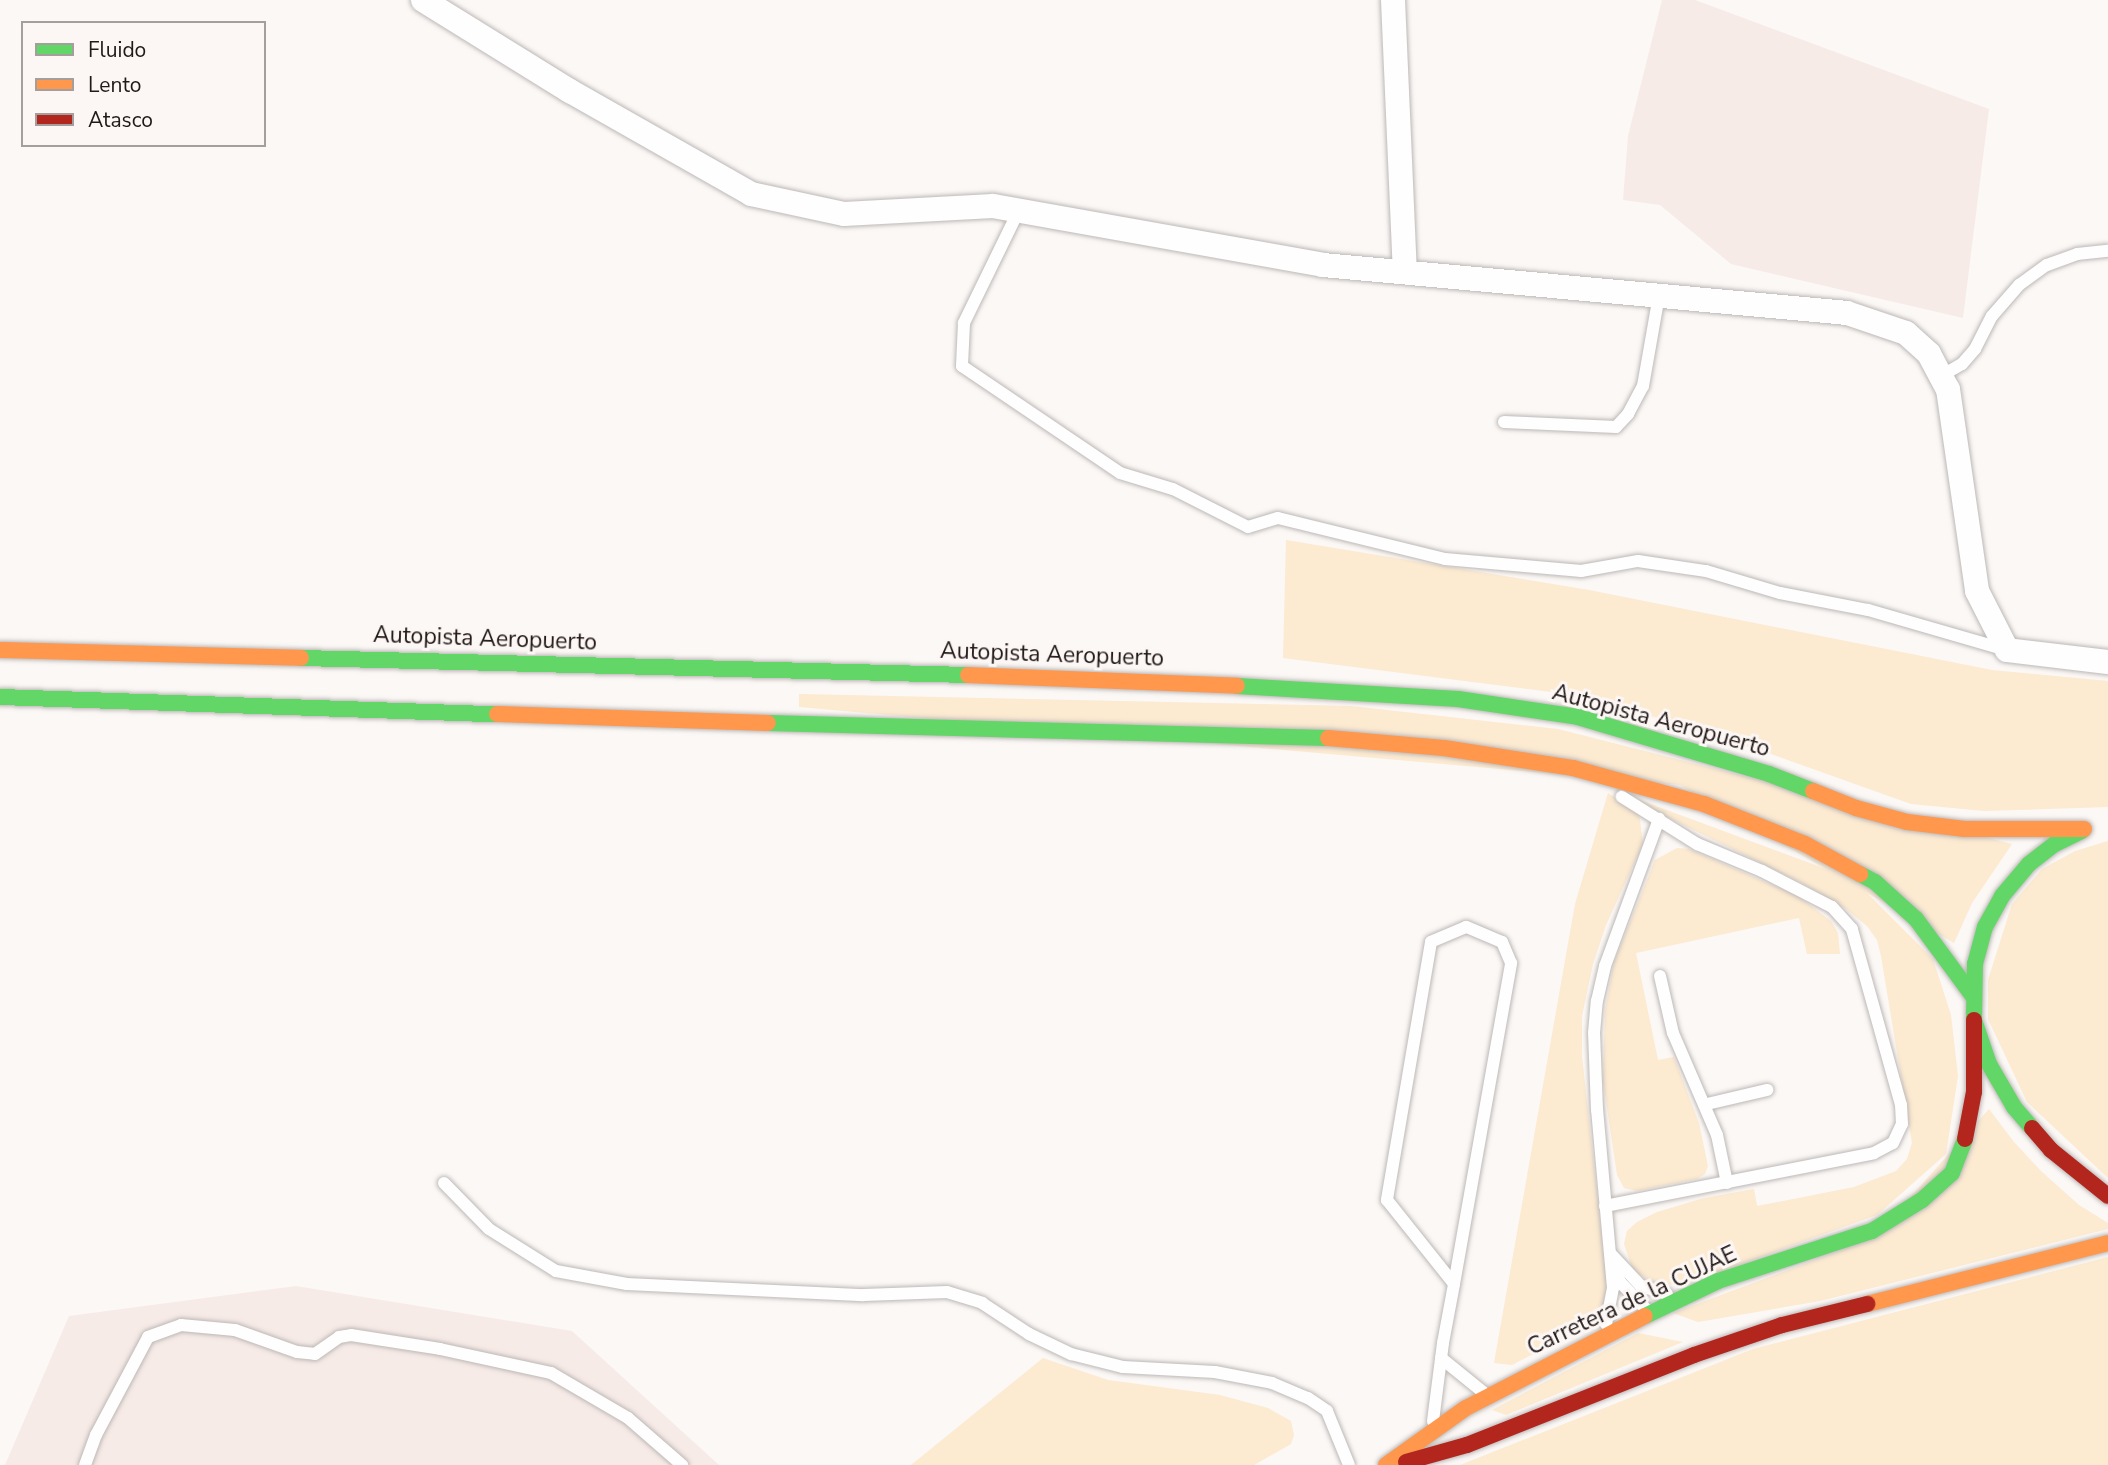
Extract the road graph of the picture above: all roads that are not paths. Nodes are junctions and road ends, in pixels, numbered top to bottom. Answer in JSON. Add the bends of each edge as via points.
{"nodes":[{"id":1,"x":423,"y":0,"type":"edge"},
{"id":2,"x":1393,"y":0,"type":"edge"},
{"id":3,"x":1019,"y":210,"type":"junction"},
{"id":4,"x":2108,"y":251,"type":"edge"},
{"id":5,"x":1405,"y":272,"type":"junction"},
{"id":6,"x":1659,"y":295,"type":"junction"},
{"id":7,"x":1941,"y":376,"type":"junction"},
{"id":8,"x":1504,"y":422,"type":"dead end"},
{"id":9,"x":0,"y":650,"type":"edge"},
{"id":10,"x":2007,"y":650,"type":"junction"},
{"id":11,"x":2108,"y":662,"type":"edge"},
{"id":12,"x":0,"y":697,"type":"edge"},
{"id":13,"x":1502,"y":757,"type":"junction"},
{"id":14,"x":1659,"y":819,"type":"junction"},
{"id":15,"x":1660,"y":976,"type":"dead end"},
{"id":16,"x":1972,"y":995,"type":"junction"},
{"id":17,"x":1974,"y":1020,"type":"junction"},
{"id":18,"x":1767,"y":1090,"type":"dead end"},
{"id":19,"x":1707,"y":1104,"type":"junction"},
{"id":20,"x":444,"y":1183,"type":"dead end"},
{"id":21,"x":1727,"y":1184,"type":"junction"},
{"id":22,"x":2108,"y":1196,"type":"edge"},
{"id":23,"x":1605,"y":1206,"type":"junction"},
{"id":24,"x":2108,"y":1243,"type":"edge"},
{"id":25,"x":1608,"y":1250,"type":"junction"},
{"id":26,"x":1454,"y":1284,"type":"junction"},
{"id":27,"x":1688,"y":1295,"type":"junction"},
{"id":28,"x":1652,"y":1314,"type":"junction"},
{"id":29,"x":1670,"y":1322,"type":"dead end"},
{"id":30,"x":1782,"y":1325,"type":"junction"},
{"id":31,"x":1721,"y":1328,"type":"dead end"},
{"id":32,"x":1604,"y":1336,"type":"junction"},
{"id":33,"x":1441,"y":1358,"type":"junction"},
{"id":34,"x":1489,"y":1396,"type":"junction"},
{"id":35,"x":1432,"y":1433,"type":"junction"},
{"id":36,"x":85,"y":1465,"type":"edge"},
{"id":37,"x":682,"y":1465,"type":"edge"},
{"id":38,"x":1349,"y":1465,"type":"edge"},
{"id":39,"x":1386,"y":1465,"type":"edge"},
{"id":40,"x":1394,"y":1465,"type":"edge"}],
"edges":[{"from":1,"to":3,"type":"street","via":[[570,92],[751,194],[844,214],[993,206]]},
{"from":2,"to":5,"type":"street"},
{"from":3,"to":5,"type":"street","via":[[1323,265]]},
{"from":3,"to":10,"type":"lane","via":[[964,323],[962,366],[1120,473],[1173,489],[1248,527],[1278,518],[1445,559],[1581,571],[1638,561],[1706,570]]},
{"from":4,"to":7,"type":"lane","via":[[2077,254],[2047,265],[2019,285],[1992,316],[1975,349],[1962,364]]},
{"from":5,"to":6,"type":"street"},
{"from":6,"to":7,"type":"street","via":[[1847,313],[1906,333],[1929,354]]},
{"from":6,"to":8,"type":"lane","via":[[1643,386],[1616,427]]},
{"from":7,"to":10,"type":"street","via":[[1948,389],[1977,591]]},
{"from":9,"to":16,"type":"highway","name":"Autopista Aeropuerto","via":[[1124,679],[1458,699],[1578,717],[1769,774],[1856,808],[1907,822],[1965,830],[2090,829],[2055,844],[2029,864],[2002,897],[1985,927]]},
{"from":10,"to":11,"type":"street"},
{"from":12,"to":13,"type":"highway","via":[[1018,732],[1338,738]]},
{"from":13,"to":14,"type":"lane","via":[[1605,786]]},
{"from":13,"to":16,"type":"highway","via":[[1573,768],[1704,804],[1805,844],[1875,882],[1916,919]]},
{"from":14,"to":21,"type":"lane","via":[[1698,844],[1832,907],[1852,929],[1901,1105],[1899,1135],[1883,1150]]},
{"from":14,"to":23,"type":"lane","via":[[1605,966],[1597,1001],[1594,1034]]},
{"from":15,"to":19,"type":"lane","via":[[1673,1032]]},
{"from":16,"to":17,"type":"highway"},
{"from":17,"to":22,"type":"highway","via":[[1989,1064],[2014,1107],[2051,1150]]},
{"from":17,"to":27,"type":"highway","name":"Carretera de la CUJAE","via":[[1974,1092],[1965,1141],[1952,1172],[1923,1200],[1871,1231]]},
{"from":18,"to":19,"type":"lane"},
{"from":19,"to":21,"type":"lane"},
{"from":20,"to":38,"type":"lane","via":[[489,1229],[556,1271],[627,1284],[864,1295],[947,1292],[982,1303],[1029,1334],[1071,1354],[1123,1367],[1214,1373],[1272,1383],[1327,1411]]},
{"from":21,"to":23,"type":"lane"},
{"from":23,"to":25,"type":"lane"},
{"from":24,"to":30,"type":"highway"},
{"from":25,"to":27,"type":"lane","via":[[1640,1286],[1655,1293]]},
{"from":25,"to":28,"type":"lane","via":[[1619,1282]]},
{"from":25,"to":32,"type":"lane","via":[[1613,1302]]},
{"from":26,"to":26,"type":"lane","via":[[1387,1200],[1431,942],[1466,927],[1502,942],[1511,963]]},
{"from":26,"to":33,"type":"lane"},
{"from":27,"to":28,"type":"highway","name":"Carretera de la CUJAE"},
{"from":28,"to":29,"type":"highway"},
{"from":28,"to":32,"type":"highway","name":"Carretera de la CUJAE"},
{"from":30,"to":31,"type":"highway"},
{"from":30,"to":40,"type":"highway","via":[[1467,1445]]},
{"from":32,"to":34,"type":"highway","name":"Carretera de la CUJAE"},
{"from":33,"to":34,"type":"lane"},
{"from":33,"to":35,"type":"lane"},
{"from":34,"to":35,"type":"highway","name":"Carretera de la CUJAE"},
{"from":35,"to":39,"type":"highway","name":"Carretera de la CUJAE"},
{"from":36,"to":37,"type":"lane","via":[[148,1337],[181,1325],[235,1330],[315,1354],[339,1337],[351,1335],[551,1373],[628,1418]]}]}
